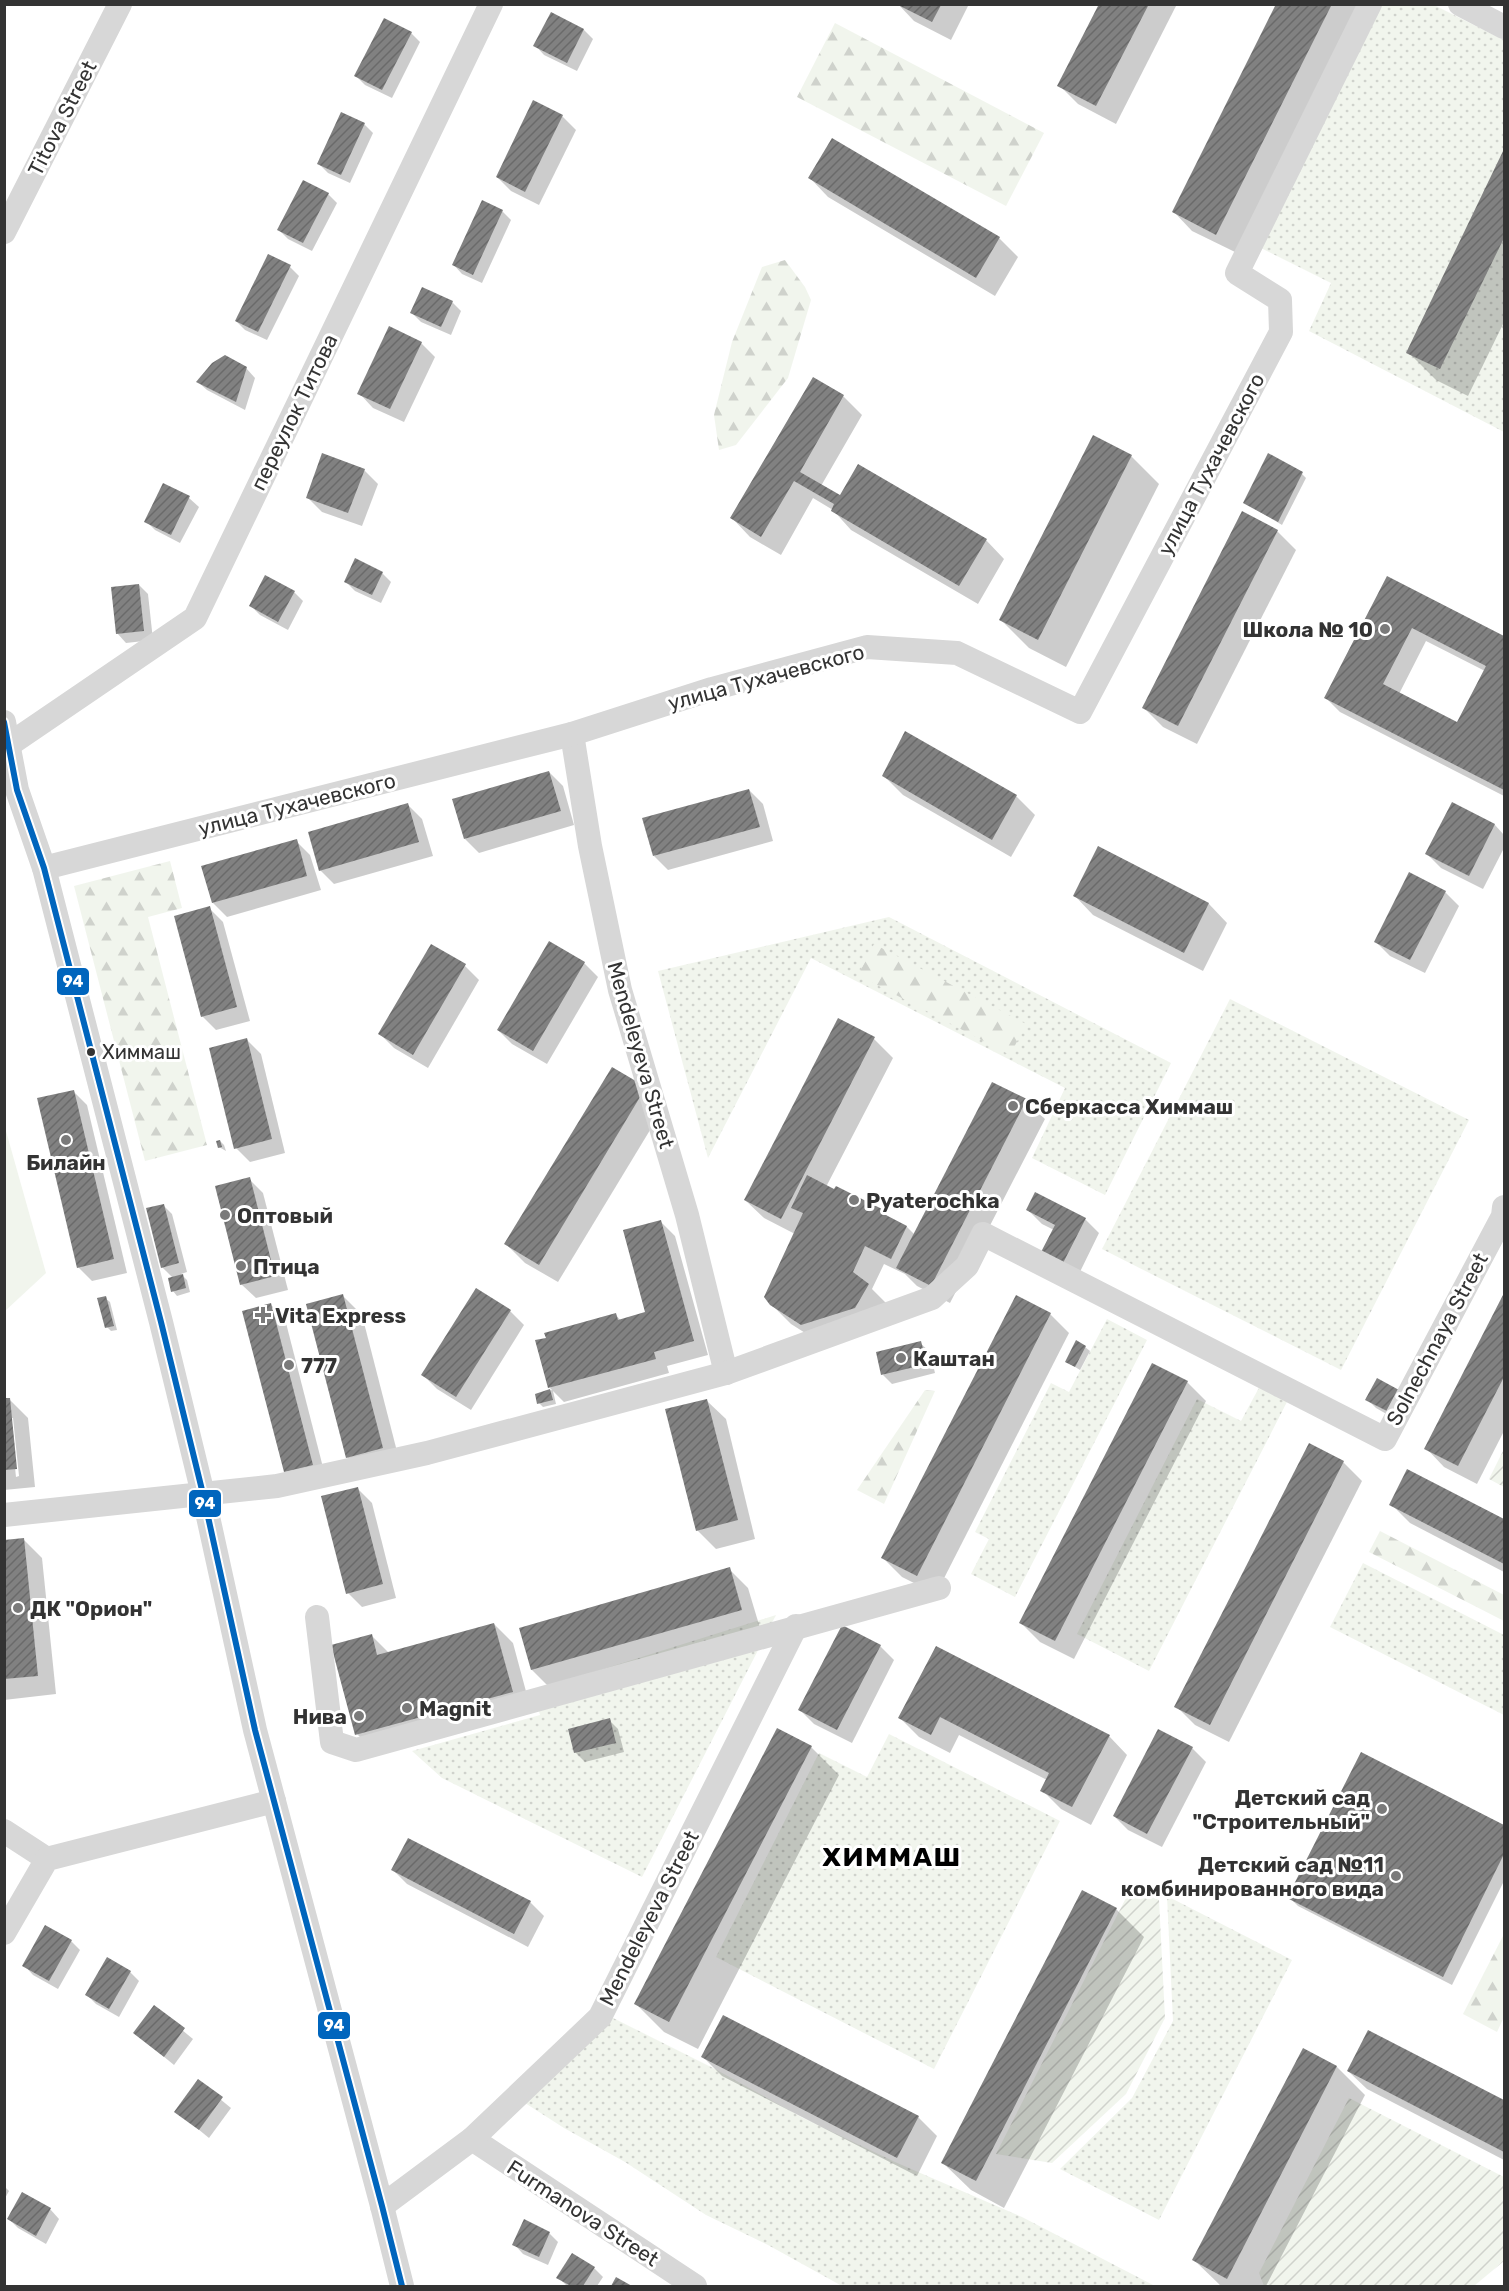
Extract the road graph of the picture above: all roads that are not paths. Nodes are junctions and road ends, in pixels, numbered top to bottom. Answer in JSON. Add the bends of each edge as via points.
{"nodes":[{"id":1,"x":120,"y":4,"type":"edge"},
{"id":2,"x":491,"y":4,"type":"edge"},
{"id":3,"x":1370,"y":4,"type":"edge"},
{"id":4,"x":1460,"y":4,"type":"edge"},
{"id":5,"x":1504,"y":27,"type":"edge"},
{"id":6,"x":4,"y":232,"type":"edge"},
{"id":7,"x":7,"y":733,"type":"edge"},
{"id":8,"x":572,"y":734,"type":"junction"},
{"id":9,"x":11,"y":791,"type":"edge"},
{"id":10,"x":44,"y":868,"type":"junction"},
{"id":11,"x":1504,"y":1207,"type":"edge"},
{"id":12,"x":726,"y":1374,"type":"junction"},
{"id":13,"x":203,"y":1494,"type":"junction"},
{"id":14,"x":4,"y":1515,"type":"edge"},
{"id":15,"x":939,"y":1588,"type":"dead end"},
{"id":16,"x":317,"y":1617,"type":"dead end"},
{"id":17,"x":796,"y":1626,"type":"junction"},
{"id":18,"x":274,"y":1801,"type":"junction"},
{"id":19,"x":4,"y":1831,"type":"edge"},
{"id":20,"x":47,"y":1859,"type":"junction"},
{"id":21,"x":4,"y":1934,"type":"edge"},
{"id":22,"x":472,"y":2139,"type":"junction"},
{"id":23,"x":382,"y":2206,"type":"junction"},
{"id":24,"x":402,"y":2286,"type":"edge"},
{"id":25,"x":695,"y":2286,"type":"edge"}],
"edges":[{"from":1,"to":6,"type":"street","name":"Titova Street"},
{"from":2,"to":7,"type":"street","name":"переулок Титова","via":[[195,618]]},
{"from":3,"to":8,"type":"street","name":"улица Тухачевского","via":[[1237,273],[1280,300],[1281,332],[1080,712],[957,653],[867,647],[712,689]]},
{"from":4,"to":5,"type":"street"},
{"from":7,"to":9,"type":"street"},
{"from":8,"to":10,"type":"street","name":"улица Тухачевского"},
{"from":8,"to":12,"type":"street","name":"Mendeleyeva Street","via":[[620,990],[687,1215]]},
{"from":9,"to":10,"type":"street"},
{"from":10,"to":13,"type":"street"},
{"from":11,"to":12,"type":"street","name":"Solnechnaya Street","via":[[1503,1216],[1385,1438],[983,1234],[967,1266],[932,1298]]},
{"from":12,"to":13,"type":"street","via":[[427,1453],[277,1486]]},
{"from":13,"to":14,"type":"street"},
{"from":13,"to":18,"type":"street"},
{"from":15,"to":17,"type":"street"},
{"from":16,"to":17,"type":"street","via":[[332,1742],[356,1750]]},
{"from":17,"to":22,"type":"street","name":"Mendeleyeva Street","via":[[600,2017]]},
{"from":18,"to":20,"type":"street"},
{"from":18,"to":23,"type":"street"},
{"from":19,"to":20,"type":"street"},
{"from":20,"to":21,"type":"street"},
{"from":22,"to":23,"type":"street","name":"Mendeleyeva Street"},
{"from":22,"to":25,"type":"street","name":"Furmanova Street"},
{"from":23,"to":24,"type":"street"}]}
